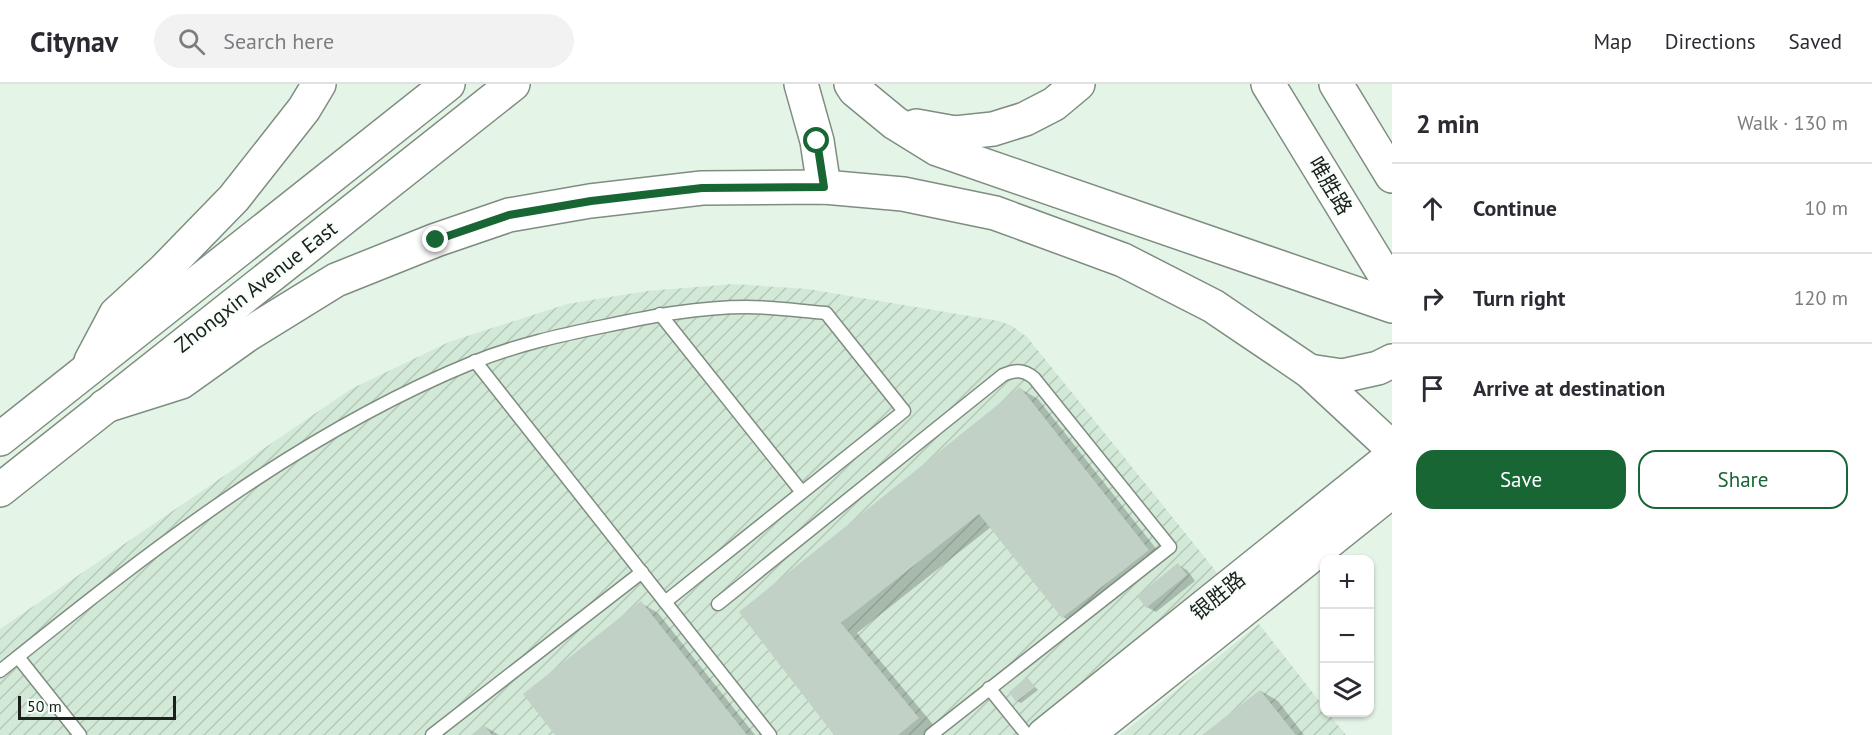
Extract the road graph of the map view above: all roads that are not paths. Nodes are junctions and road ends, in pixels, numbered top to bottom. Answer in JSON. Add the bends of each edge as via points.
{"nodes":[{"id":1,"x":319,"y":84,"type":"edge"},
{"id":2,"x":448,"y":84,"type":"edge"},
{"id":3,"x":513,"y":84,"type":"edge"},
{"id":4,"x":801,"y":84,"type":"edge"},
{"id":5,"x":1078,"y":84,"type":"edge"},
{"id":6,"x":1268,"y":84,"type":"edge"},
{"id":7,"x":1336,"y":84,"type":"edge"},
{"id":8,"x":853,"y":87,"type":"edge"},
{"id":9,"x":895,"y":123,"type":"junction"},
{"id":10,"x":1392,"y":176,"type":"edge"},
{"id":11,"x":824,"y":187,"type":"junction"},
{"id":12,"x":1392,"y":287,"type":"edge"},
{"id":13,"x":1392,"y":306,"type":"edge"},
{"id":14,"x":660,"y":314,"type":"junction"},
{"id":15,"x":476,"y":362,"type":"junction"},
{"id":16,"x":1392,"y":362,"type":"edge"},
{"id":17,"x":1309,"y":371,"type":"junction"},
{"id":18,"x":85,"y":372,"type":"junction"},
{"id":19,"x":105,"y":406,"type":"junction"},
{"id":20,"x":0,"y":439,"type":"edge"},
{"id":21,"x":1392,"y":448,"type":"edge"},
{"id":22,"x":1392,"y":456,"type":"edge"},
{"id":23,"x":0,"y":490,"type":"edge"},
{"id":24,"x":801,"y":491,"type":"junction"},
{"id":25,"x":1392,"y":491,"type":"edge"},
{"id":26,"x":642,"y":572,"type":"junction"},
{"id":27,"x":665,"y":602,"type":"junction"},
{"id":28,"x":718,"y":604,"type":"dead end"},
{"id":29,"x":18,"y":657,"type":"junction"},
{"id":30,"x":0,"y":671,"type":"edge"},
{"id":31,"x":990,"y":688,"type":"junction"},
{"id":32,"x":80,"y":735,"type":"edge"},
{"id":33,"x":432,"y":735,"type":"edge"},
{"id":34,"x":770,"y":735,"type":"edge"},
{"id":35,"x":932,"y":735,"type":"edge"},
{"id":36,"x":1027,"y":735,"type":"edge"},
{"id":37,"x":1044,"y":735,"type":"edge"},
{"id":38,"x":1087,"y":735,"type":"edge"}],
"edges":[{"from":1,"to":18,"type":"main road","via":[[234,198],[116,314]]},
{"from":2,"to":18,"type":"main road","name":"Zhongxin Avenue East"},
{"from":3,"to":19,"type":"main road","name":"Zhongxin Avenue East"},
{"from":4,"to":11,"type":"main road","via":[[817,141]]},
{"from":5,"to":9,"type":"main road","via":[[1054,104],[993,129],[955,133]]},
{"from":6,"to":12,"type":"main road","name":"唯胜路"},
{"from":7,"to":10,"type":"main road"},
{"from":8,"to":9,"type":"main road"},
{"from":9,"to":13,"type":"main road","via":[[938,149]]},
{"from":11,"to":17,"type":"main road","via":[[903,194],[995,213],[1123,260],[1213,306]]},
{"from":11,"to":19,"type":"main road","via":[[702,188],[509,215],[336,280],[181,382]]},
{"from":14,"to":15,"type":"lane","via":[[548,338]]},
{"from":14,"to":24,"type":"lane"},
{"from":14,"to":24,"type":"lane","via":[[748,307],[826,313],[841,331],[904,411]]},
{"from":15,"to":26,"type":"lane"},
{"from":15,"to":29,"type":"lane","via":[[361,415],[272,469],[124,572]]},
{"from":16,"to":17,"type":"main road","via":[[1342,376]]},
{"from":17,"to":21,"type":"main road"},
{"from":18,"to":20,"type":"main road","name":"Zhongxin Avenue East"},
{"from":19,"to":23,"type":"main road","name":"Zhongxin Avenue East"},
{"from":22,"to":37,"type":"main road","name":"银胜路"},
{"from":24,"to":27,"type":"lane"},
{"from":25,"to":38,"type":"main road","name":"银胜路"},
{"from":26,"to":27,"type":"lane"},
{"from":26,"to":33,"type":"lane"},
{"from":27,"to":34,"type":"lane"},
{"from":28,"to":31,"type":"lane","via":[[1003,375],[1016,370],[1026,372],[1170,547]]},
{"from":29,"to":30,"type":"lane"},
{"from":29,"to":32,"type":"lane"},
{"from":31,"to":35,"type":"lane"},
{"from":31,"to":36,"type":"lane"}]}
